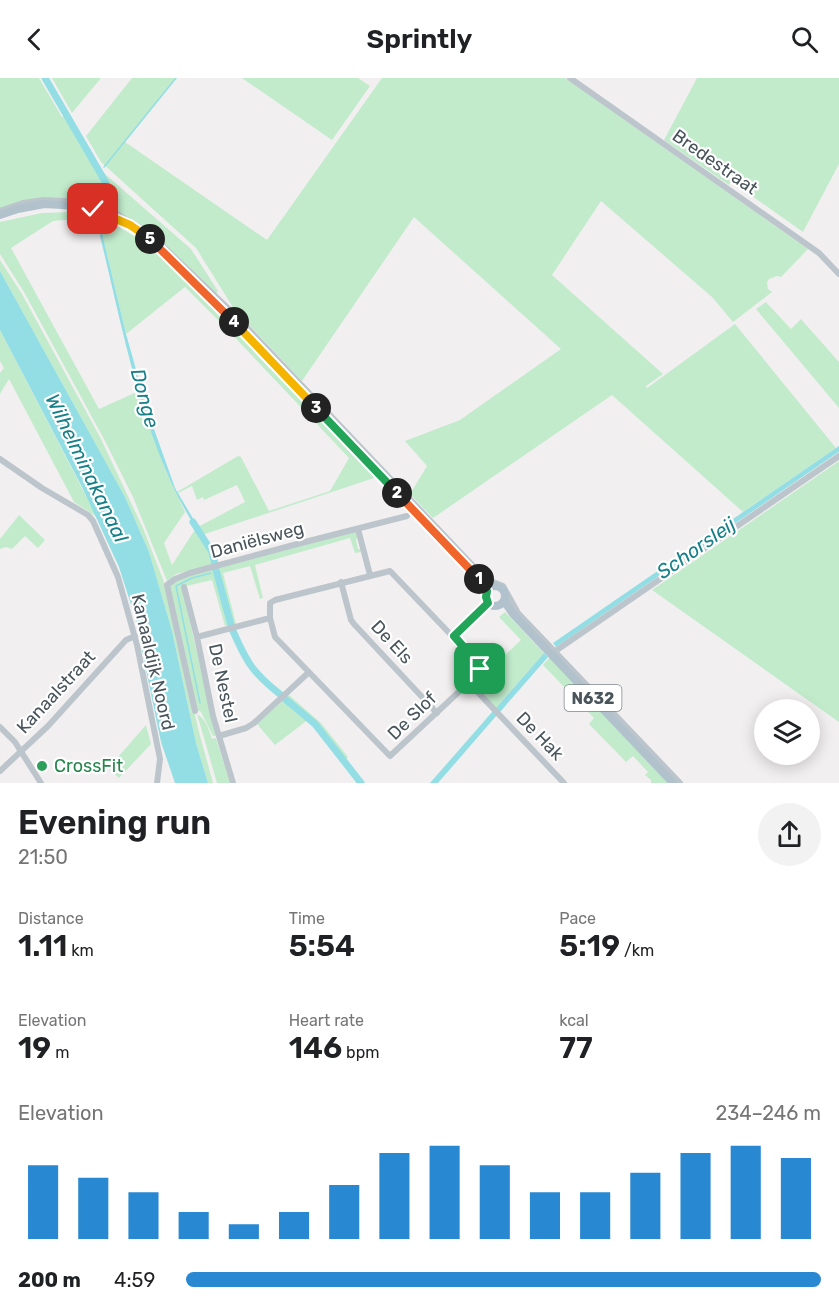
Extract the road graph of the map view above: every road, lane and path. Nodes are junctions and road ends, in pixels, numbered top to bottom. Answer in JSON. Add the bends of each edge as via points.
{"nodes":[{"id":1,"x":570,"y":78,"type":"edge"},
{"id":2,"x":0,"y":213,"type":"edge"},
{"id":3,"x":839,"y":274,"type":"edge"},
{"id":4,"x":839,"y":456,"type":"edge"},
{"id":5,"x":0,"y":459,"type":"edge"},
{"id":6,"x":407,"y":516,"type":"dead end"},
{"id":7,"x":358,"y":529,"type":"junction"},
{"id":8,"x":465,"y":561,"type":"junction"},
{"id":9,"x":370,"y":575,"type":"junction"},
{"id":10,"x":341,"y":582,"type":"junction"},
{"id":11,"x":184,"y":587,"type":"dead end"},
{"id":12,"x":489,"y":589,"type":"junction"},
{"id":13,"x":488,"y":603,"type":"junction"},
{"id":14,"x":501,"y":603,"type":"junction"},
{"id":15,"x":270,"y":618,"type":"junction"},
{"id":16,"x":135,"y":636,"type":"junction"},
{"id":17,"x":454,"y":636,"type":"junction"},
{"id":18,"x":197,"y":637,"type":"junction"},
{"id":19,"x":554,"y":652,"type":"junction"},
{"id":20,"x":308,"y":673,"type":"junction"},
{"id":21,"x":469,"y":683,"type":"junction"},
{"id":22,"x":195,"y":711,"type":"dead end"},
{"id":23,"x":437,"y":713,"type":"junction"},
{"id":24,"x":0,"y":727,"type":"edge"},
{"id":25,"x":627,"y":732,"type":"junction"},
{"id":26,"x":219,"y":736,"type":"junction"},
{"id":27,"x":22,"y":751,"type":"junction"},
{"id":28,"x":0,"y":771,"type":"edge"},
{"id":29,"x":41,"y":783,"type":"edge"},
{"id":30,"x":157,"y":783,"type":"edge"},
{"id":31,"x":234,"y":783,"type":"edge"},
{"id":32,"x":564,"y":783,"type":"edge"},
{"id":33,"x":673,"y":783,"type":"edge"},
{"id":34,"x":680,"y":783,"type":"edge"}],
"edges":[{"from":1,"to":3,"type":"street","name":"Bredestraat","via":[[819,253]]},
{"from":2,"to":8,"type":"main road","number":"N632","via":[[44,204],[79,206],[107,214],[147,237],[233,317]]},
{"from":4,"to":19,"type":"street"},
{"from":5,"to":16,"type":"street","name":"Kanaaldijk Noord","via":[[93,521],[118,577]]},
{"from":6,"to":7,"type":"street","name":"Daniëlsweg"},
{"from":7,"to":9,"type":"street"},
{"from":7,"to":22,"type":"street","name":"Daniëlsweg","via":[[190,573],[167,585]]},
{"from":8,"to":12,"type":"main road","number":"N632"},
{"from":8,"to":19,"type":"street","via":[[488,580],[503,586],[518,613]]},
{"from":9,"to":10,"type":"street"},
{"from":9,"to":17,"type":"street","via":[[394,572]]},
{"from":10,"to":15,"type":"street","via":[[275,600],[270,603]]},
{"from":10,"to":23,"type":"street","name":"De Els","via":[[351,620]]},
{"from":11,"to":18,"type":"street","name":"De Nestel"},
{"from":12,"to":13,"type":"main road","number":"N632"},
{"from":12,"to":14,"type":"main road","number":"N632","via":[[502,589],[505,595]]},
{"from":13,"to":14,"type":"main road"},
{"from":13,"to":17,"type":"street"},
{"from":14,"to":25,"type":"main road","number":"N632"},
{"from":15,"to":18,"type":"street","name":"De Nestel"},
{"from":15,"to":20,"type":"street","name":"De Slof","via":[[275,638]]},
{"from":16,"to":27,"type":"street","name":"Kanaalstraat","via":[[126,640]]},
{"from":16,"to":30,"type":"street","name":"Kanaaldijk Noord","via":[[159,759]]},
{"from":17,"to":21,"type":"street","via":[[479,665],[478,674]]},
{"from":18,"to":26,"type":"street","name":"De Nestel"},
{"from":19,"to":25,"type":"street"},
{"from":20,"to":23,"type":"street","name":"De Slof","via":[[390,756]]},
{"from":20,"to":26,"type":"street","name":"De Nestel","via":[[250,726]]},
{"from":21,"to":23,"type":"street","name":"De Slof"},
{"from":21,"to":32,"type":"street","name":"De Hak"},
{"from":24,"to":27,"type":"street"},
{"from":25,"to":33,"type":"main road","number":"N632"},
{"from":25,"to":34,"type":"street"},
{"from":26,"to":31,"type":"street","name":"De Nestel"},
{"from":27,"to":28,"type":"street","name":"Kanaalstraat"},
{"from":27,"to":29,"type":"street"}]}
